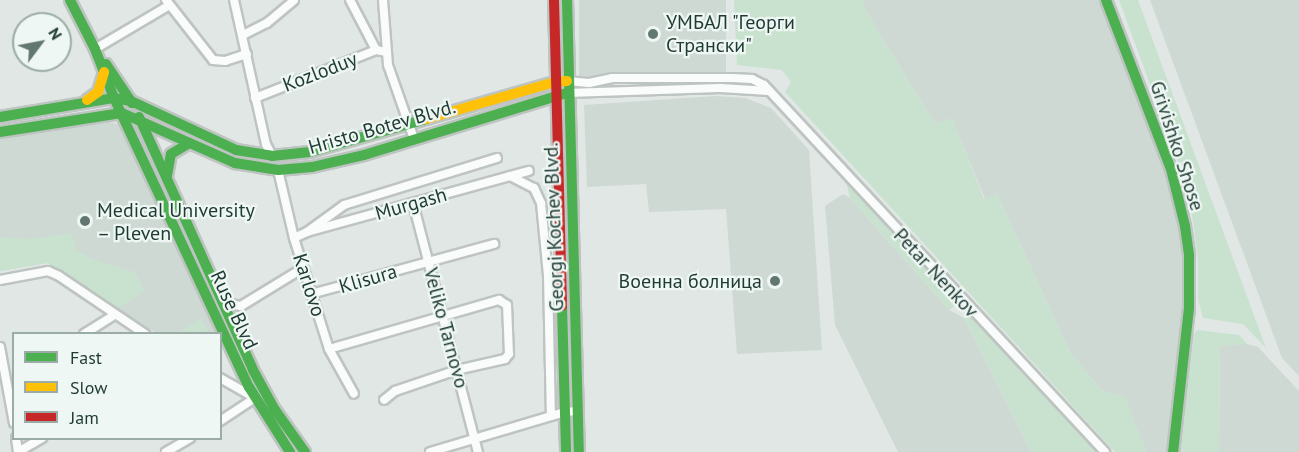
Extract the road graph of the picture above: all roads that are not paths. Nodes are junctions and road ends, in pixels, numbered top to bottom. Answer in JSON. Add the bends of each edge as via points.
{"nodes":[{"id":1,"x":70,"y":0,"type":"edge"},
{"id":2,"x":234,"y":0,"type":"edge"},
{"id":3,"x":294,"y":0,"type":"edge"},
{"id":4,"x":350,"y":0,"type":"edge"},
{"id":5,"x":383,"y":0,"type":"edge"},
{"id":6,"x":554,"y":0,"type":"edge"},
{"id":7,"x":567,"y":0,"type":"edge"},
{"id":8,"x":1106,"y":0,"type":"edge"},
{"id":9,"x":167,"y":3,"type":"edge"},
{"id":10,"x":243,"y":35,"type":"junction"},
{"id":11,"x":95,"y":50,"type":"junction"},
{"id":12,"x":376,"y":50,"type":"junction"},
{"id":13,"x":386,"y":52,"type":"junction"},
{"id":14,"x":247,"y":54,"type":"junction"},
{"id":15,"x":104,"y":71,"type":"junction"},
{"id":16,"x":567,"y":81,"type":"junction"},
{"id":17,"x":555,"y":82,"type":"junction"},
{"id":18,"x":770,"y":91,"type":"junction"},
{"id":19,"x":561,"y":94,"type":"junction"},
{"id":20,"x":114,"y":98,"type":"junction"},
{"id":21,"x":255,"y":98,"type":"junction"},
{"id":22,"x":131,"y":101,"type":"junction"},
{"id":23,"x":85,"y":102,"type":"junction"},
{"id":24,"x":122,"y":113,"type":"junction"},
{"id":25,"x":0,"y":117,"type":"edge"},
{"id":26,"x":140,"y":120,"type":"junction"},
{"id":27,"x":409,"y":124,"type":"junction"},
{"id":28,"x":0,"y":132,"type":"edge"},
{"id":29,"x":414,"y":139,"type":"junction"},
{"id":30,"x":189,"y":143,"type":"junction"},
{"id":31,"x":272,"y":156,"type":"junction"},
{"id":32,"x":498,"y":158,"type":"dead end"},
{"id":33,"x":279,"y":170,"type":"junction"},
{"id":34,"x":529,"y":171,"type":"dead end"},
{"id":35,"x":510,"y":176,"type":"junction"},
{"id":36,"x":168,"y":186,"type":"junction"},
{"id":37,"x":413,"y":204,"type":"junction"},
{"id":38,"x":307,"y":232,"type":"junction"},
{"id":39,"x":294,"y":238,"type":"junction"},
{"id":40,"x":494,"y":244,"type":"dead end"},
{"id":41,"x":429,"y":261,"type":"junction"},
{"id":42,"x":303,"y":268,"type":"junction"},
{"id":43,"x":0,"y":280,"type":"edge"},
{"id":44,"x":311,"y":294,"type":"junction"},
{"id":45,"x":223,"y":302,"type":"junction"},
{"id":46,"x":443,"y":314,"type":"junction"},
{"id":47,"x":115,"y":315,"type":"junction"},
{"id":48,"x":86,"y":332,"type":"edge"},
{"id":49,"x":143,"y":332,"type":"edge"},
{"id":50,"x":563,"y":336,"type":"junction"},
{"id":51,"x":0,"y":347,"type":"edge"},
{"id":52,"x":329,"y":349,"type":"junction"},
{"id":53,"x":550,"y":356,"type":"junction"},
{"id":54,"x":457,"y":370,"type":"junction"},
{"id":55,"x":248,"y":372,"type":"junction"},
{"id":56,"x":7,"y":378,"type":"edge"},
{"id":57,"x":224,"y":380,"type":"edge"},
{"id":58,"x":354,"y":394,"type":"dead end"},
{"id":59,"x":255,"y":398,"type":"junction"},
{"id":60,"x":384,"y":400,"type":"dead end"},
{"id":61,"x":12,"y":410,"type":"edge"},
{"id":62,"x":578,"y":411,"type":"junction"},
{"id":63,"x":565,"y":412,"type":"junction"},
{"id":64,"x":551,"y":416,"type":"junction"},
{"id":65,"x":222,"y":420,"type":"edge"},
{"id":66,"x":474,"y":437,"type":"junction"},
{"id":67,"x":39,"y":440,"type":"edge"},
{"id":68,"x":187,"y":440,"type":"edge"},
{"id":69,"x":18,"y":452,"type":"edge"},
{"id":70,"x":166,"y":452,"type":"edge"},
{"id":71,"x":290,"y":452,"type":"edge"},
{"id":72,"x":305,"y":452,"type":"edge"},
{"id":73,"x":430,"y":452,"type":"edge"},
{"id":74,"x":478,"y":452,"type":"edge"},
{"id":75,"x":566,"y":452,"type":"edge"},
{"id":76,"x":579,"y":452,"type":"edge"},
{"id":77,"x":1105,"y":452,"type":"edge"},
{"id":78,"x":1173,"y":452,"type":"edge"}],
"edges":[{"from":1,"to":11,"type":"main road"},
{"from":2,"to":10,"type":"street"},
{"from":3,"to":10,"type":"street","via":[[267,23]]},
{"from":4,"to":12,"type":"street"},
{"from":5,"to":13,"type":"street"},
{"from":6,"to":17,"type":"main road","name":"Georgi Kochev Blvd."},
{"from":7,"to":16,"type":"main road","name":"Georgi Kochev Blvd."},
{"from":8,"to":78,"type":"main road","name":"Grivishko Shose","via":[[1171,169],[1185,226],[1190,308]]},
{"from":9,"to":11,"type":"street"},
{"from":9,"to":14,"type":"street","via":[[213,60],[225,61]]},
{"from":10,"to":14,"type":"street"},
{"from":11,"to":15,"type":"main road","name":"Ruse Blvd"},
{"from":11,"to":22,"type":"main road"},
{"from":12,"to":13,"type":"street","name":"Kozloduy"},
{"from":12,"to":21,"type":"street","name":"Kozloduy"},
{"from":13,"to":27,"type":"street"},
{"from":14,"to":21,"type":"street"},
{"from":15,"to":20,"type":"main road","name":"Ruse Blvd"},
{"from":15,"to":23,"type":"main road","via":[[98,92]]},
{"from":16,"to":17,"type":"main road","name":"Hristo Botev Blvd."},
{"from":16,"to":18,"type":"street","name":"Petar Nenkov","via":[[753,79]]},
{"from":16,"to":19,"type":"main road","name":"Georgi Kochev Blvd."},
{"from":17,"to":19,"type":"main road","name":"Georgi Kochev Blvd."},
{"from":17,"to":27,"type":"main road","name":"Hristo Botev Blvd."},
{"from":18,"to":19,"type":"street","via":[[720,88]]},
{"from":18,"to":77,"type":"street","name":"Petar Nenkov"},
{"from":19,"to":29,"type":"main road","name":"Hristo Botev Blvd."},
{"from":19,"to":50,"type":"main road","name":"Georgi Kochev Blvd."},
{"from":19,"to":62,"type":"main road","name":"Georgi Kochev Blvd."},
{"from":20,"to":22,"type":"main road","name":"Hristo Botev Blvd."},
{"from":20,"to":23,"type":"main road","name":"Hristo Botev Blvd."},
{"from":20,"to":24,"type":"main road","name":"Ruse Blvd"},
{"from":21,"to":31,"type":"street"},
{"from":22,"to":26,"type":"main road","name":"Ruse Blvd"},
{"from":22,"to":31,"type":"main road","name":"Hristo Botev Blvd.","via":[[236,150]]},
{"from":23,"to":25,"type":"main road","name":"Hristo Botev Blvd."},
{"from":24,"to":26,"type":"main road","name":"Hristo Botev Blvd."},
{"from":24,"to":28,"type":"main road"},
{"from":24,"to":55,"type":"main road","name":"Ruse Blvd"},
{"from":26,"to":30,"type":"main road","name":"Hristo Botev Blvd."},
{"from":26,"to":36,"type":"main road","name":"Ruse Blvd"},
{"from":27,"to":29,"type":"street"},
{"from":27,"to":31,"type":"main road","name":"Hristo Botev Blvd.","via":[[310,152]]},
{"from":29,"to":33,"type":"main road","name":"Hristo Botev Blvd.","via":[[312,167]]},
{"from":30,"to":33,"type":"main road","name":"Hristo Botev Blvd.","via":[[235,163]]},
{"from":30,"to":36,"type":"main road","via":[[171,154]]},
{"from":32,"to":38,"type":"street","via":[[344,205]]},
{"from":33,"to":39,"type":"street","name":"Karlovo"},
{"from":34,"to":35,"type":"street","name":"Murgash"},
{"from":35,"to":37,"type":"street","name":"Murgash"},
{"from":35,"to":53,"type":"street","via":[[534,188],[541,202]]},
{"from":36,"to":45,"type":"main road","name":"Ruse Blvd"},
{"from":37,"to":38,"type":"street","name":"Murgash"},
{"from":37,"to":41,"type":"street","name":"Veliko Tarnovo"},
{"from":38,"to":39,"type":"street","name":"Murgash"},
{"from":39,"to":42,"type":"street","name":"Karlovo"},
{"from":40,"to":41,"type":"street","name":"Klisura"},
{"from":41,"to":44,"type":"street","name":"Klisura"},
{"from":41,"to":46,"type":"street","name":"Veliko Tarnovo"},
{"from":42,"to":44,"type":"street","name":"Karlovo"},
{"from":42,"to":45,"type":"street","via":[[241,306]]},
{"from":43,"to":47,"type":"street","via":[[48,271]]},
{"from":44,"to":52,"type":"street","name":"Karlovo"},
{"from":45,"to":55,"type":"main road","name":"Ruse Blvd"},
{"from":46,"to":52,"type":"street"},
{"from":46,"to":54,"type":"street","name":"Veliko Tarnovo"},
{"from":46,"to":54,"type":"street","via":[[499,300],[507,305],[509,354],[505,359]]},
{"from":47,"to":48,"type":"street"},
{"from":47,"to":49,"type":"street"},
{"from":50,"to":53,"type":"street"},
{"from":50,"to":63,"type":"main road","name":"Georgi Kochev Blvd."},
{"from":51,"to":56,"type":"street"},
{"from":52,"to":58,"type":"street","name":"Karlovo"},
{"from":53,"to":64,"type":"street"},
{"from":54,"to":60,"type":"street","via":[[395,391]]},
{"from":54,"to":66,"type":"street","name":"Veliko Tarnovo"},
{"from":55,"to":57,"type":"street"},
{"from":55,"to":59,"type":"main road","name":"Ruse Blvd"},
{"from":55,"to":72,"type":"main road","name":"Ruse Blvd"},
{"from":56,"to":61,"type":"street"},
{"from":57,"to":59,"type":"street"},
{"from":59,"to":65,"type":"street"},
{"from":59,"to":71,"type":"main road","name":"Ruse Blvd"},
{"from":62,"to":63,"type":"street"},
{"from":62,"to":76,"type":"main road","name":"Georgi Kochev Blvd."},
{"from":63,"to":64,"type":"street"},
{"from":63,"to":75,"type":"main road","name":"Georgi Kochev Blvd."},
{"from":64,"to":66,"type":"street"},
{"from":66,"to":73,"type":"street"},
{"from":66,"to":74,"type":"street","name":"Veliko Tarnovo"},
{"from":67,"to":69,"type":"street"},
{"from":68,"to":70,"type":"street"}]}
